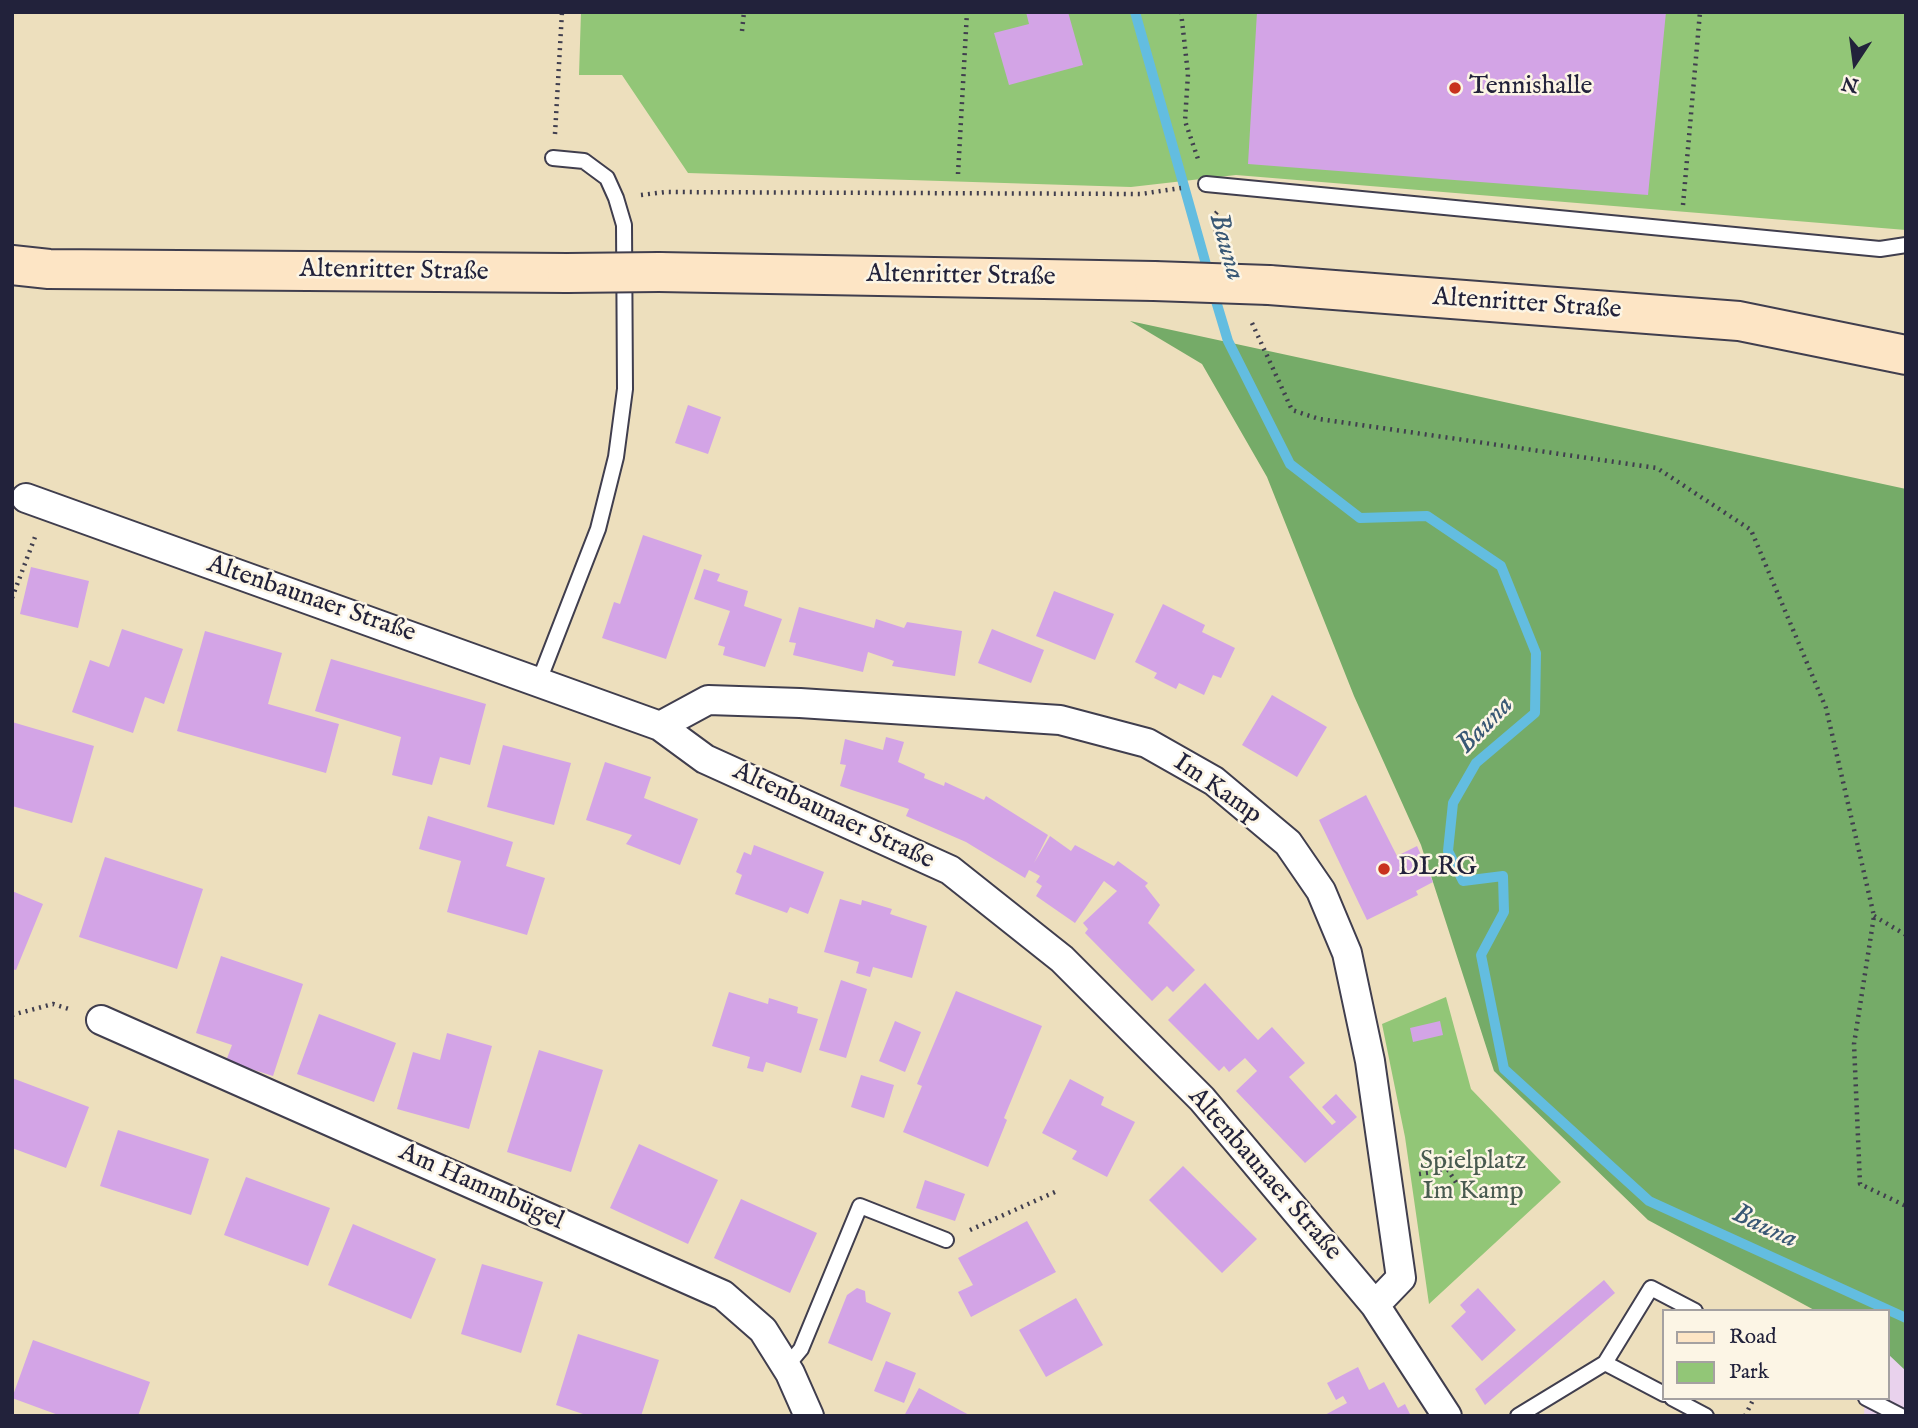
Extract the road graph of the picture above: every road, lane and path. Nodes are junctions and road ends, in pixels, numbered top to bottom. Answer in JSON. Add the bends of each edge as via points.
{"nodes":[{"id":1,"x":562,"y":12,"type":"edge"},
{"id":2,"x":744,"y":12,"type":"edge"},
{"id":3,"x":967,"y":12,"type":"edge"},
{"id":4,"x":1181,"y":12,"type":"edge"},
{"id":5,"x":1700,"y":12,"type":"edge"},
{"id":6,"x":742,"y":31,"type":"dead end"},
{"id":7,"x":553,"y":158,"type":"joint"},
{"id":8,"x":958,"y":174,"type":"dead end"},
{"id":9,"x":1206,"y":184,"type":"junction"},
{"id":10,"x":616,"y":198,"type":"junction"},
{"id":11,"x":1215,"y":215,"type":"dead end"},
{"id":12,"x":1681,"y":231,"type":"junction"},
{"id":13,"x":1221,"y":245,"type":"dead end"},
{"id":14,"x":1906,"y":245,"type":"edge"},
{"id":15,"x":12,"y":265,"type":"edge"},
{"id":16,"x":1252,"y":323,"type":"dead end"},
{"id":17,"x":1906,"y":355,"type":"edge"},
{"id":18,"x":26,"y":498,"type":"dead end"},
{"id":19,"x":54,"y":509,"type":"junction"},
{"id":20,"x":12,"y":598,"type":"edge"},
{"id":21,"x":539,"y":681,"type":"junction"},
{"id":22,"x":660,"y":726,"type":"junction"},
{"id":23,"x":1874,"y":916,"type":"junction"},
{"id":24,"x":1906,"y":935,"type":"edge"},
{"id":25,"x":12,"y":1015,"type":"edge"},
{"id":26,"x":101,"y":1020,"type":"joint"},
{"id":27,"x":1448,"y":1170,"type":"dead end"},
{"id":28,"x":1457,"y":1184,"type":"dead end"},
{"id":29,"x":1055,"y":1192,"type":"dead end"},
{"id":30,"x":1906,"y":1206,"type":"edge"},
{"id":31,"x":946,"y":1240,"type":"joint"},
{"id":32,"x":1375,"y":1305,"type":"junction"},
{"id":33,"x":1691,"y":1309,"type":"edge"},
{"id":34,"x":1605,"y":1363,"type":"junction"},
{"id":35,"x":786,"y":1367,"type":"junction"},
{"id":36,"x":1662,"y":1393,"type":"edge"},
{"id":37,"x":1676,"y":1400,"type":"edge"},
{"id":38,"x":1753,"y":1400,"type":"edge"},
{"id":39,"x":1870,"y":1400,"type":"edge"},
{"id":40,"x":809,"y":1416,"type":"edge"},
{"id":41,"x":1447,"y":1416,"type":"edge"},
{"id":42,"x":1518,"y":1416,"type":"edge"},
{"id":43,"x":1706,"y":1416,"type":"edge"},
{"id":44,"x":1745,"y":1416,"type":"edge"},
{"id":45,"x":1901,"y":1416,"type":"edge"}],
"edges":[{"from":1,"to":7,"type":"path"},
{"from":2,"to":6,"type":"path"},
{"from":3,"to":8,"type":"path"},
{"from":4,"to":9,"type":"path","via":[[1188,74],[1185,121]]},
{"from":5,"to":12,"type":"path"},
{"from":7,"to":10,"type":"lane","via":[[584,161],[607,178]]},
{"from":9,"to":10,"type":"path","via":[[1141,194],[665,192]]},
{"from":9,"to":12,"type":"lane"},
{"from":10,"to":21,"type":"lane","via":[[624,225],[625,389],[616,457],[598,529]]},
{"from":11,"to":13,"type":"path","via":[[1211,219]]},
{"from":12,"to":14,"type":"lane","via":[[1880,249]]},
{"from":15,"to":17,"type":"main road","name":"Altenritter Straße","bridge":true,"via":[[1269,285],[1739,321]]},
{"from":16,"to":23,"type":"path","via":[[1292,410],[1319,419],[1657,468],[1751,530],[1826,708]]},
{"from":18,"to":19,"type":"street","name":"Altenbaunaer Straße"},
{"from":19,"to":20,"type":"path","via":[[41,522]]},
{"from":19,"to":21,"type":"street","name":"Altenbaunaer Straße"},
{"from":21,"to":22,"type":"street","name":"Altenbaunaer Straße"},
{"from":22,"to":32,"type":"street","name":"Altenbaunaer Straße","via":[[705,759],[950,870],[1062,959],[1202,1099]]},
{"from":22,"to":32,"type":"street","name":"Im Kamp","via":[[708,700],[1060,720],[1147,743],[1214,781],[1288,843],[1321,891],[1347,953],[1370,1061],[1401,1278]]},
{"from":23,"to":24,"type":"path"},
{"from":23,"to":30,"type":"path","via":[[1854,1044],[1860,1184]]},
{"from":25,"to":26,"type":"path","via":[[53,1004]]},
{"from":26,"to":35,"type":"street","name":"Am Hammbügel","via":[[723,1296],[763,1330]]},
{"from":27,"to":28,"type":"path"},
{"from":29,"to":31,"type":"path"},
{"from":31,"to":35,"type":"lane","via":[[860,1206],[802,1349]]},
{"from":32,"to":41,"type":"street","name":"Altenbaunaer Straße"},
{"from":33,"to":34,"type":"lane","via":[[1651,1288]]},
{"from":34,"to":36,"type":"lane"},
{"from":34,"to":42,"type":"lane"},
{"from":35,"to":40,"type":"street","name":"Am Hammbügel"},
{"from":37,"to":43,"type":"lane"},
{"from":38,"to":44,"type":"path"},
{"from":39,"to":45,"type":"lane"}]}
